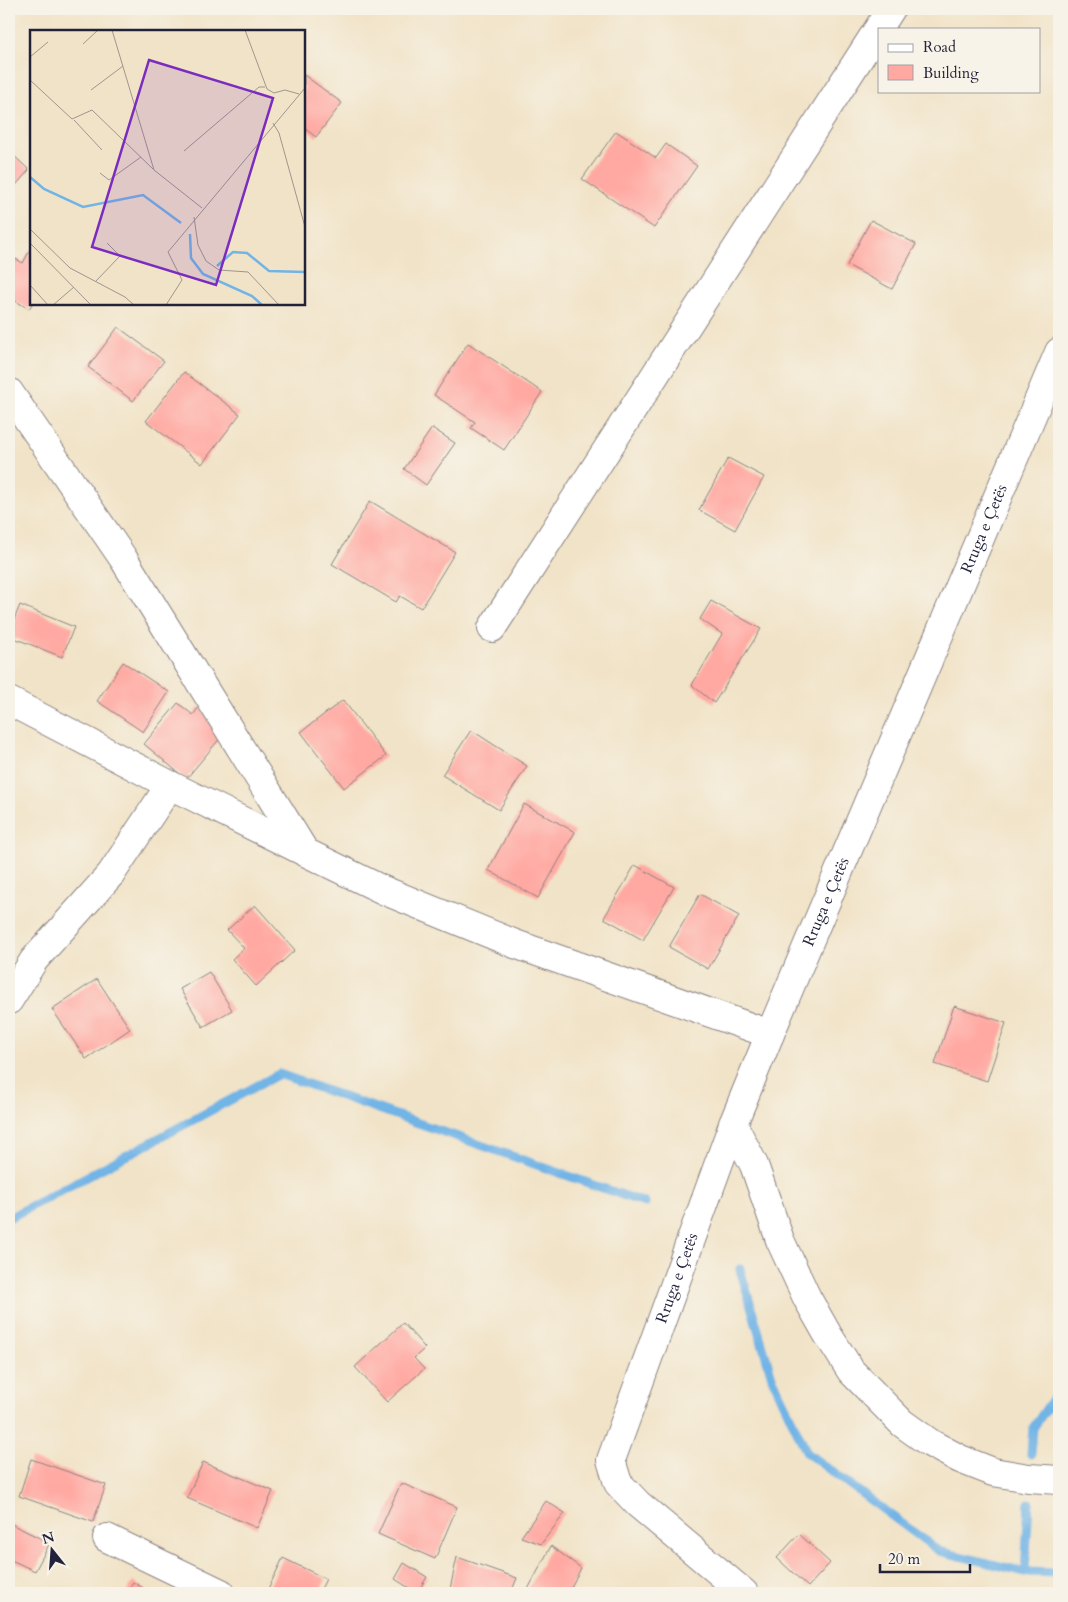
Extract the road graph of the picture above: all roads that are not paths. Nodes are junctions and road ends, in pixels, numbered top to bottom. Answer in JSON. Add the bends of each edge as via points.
{"nodes":[{"id":1,"x":891,"y":9,"type":"edge"},
{"id":2,"x":879,"y":28,"type":"edge"},
{"id":3,"x":878,"y":29,"type":"edge"},
{"id":4,"x":1059,"y":352,"type":"edge"},
{"id":5,"x":9,"y":392,"type":"edge"},
{"id":6,"x":492,"y":628,"type":"dead end"},
{"id":7,"x":9,"y":701,"type":"edge"},
{"id":8,"x":170,"y":785,"type":"junction"},
{"id":9,"x":305,"y":852,"type":"junction"},
{"id":10,"x":9,"y":1000,"type":"edge"},
{"id":11,"x":770,"y":1034,"type":"junction"},
{"id":12,"x":733,"y":1124,"type":"junction"},
{"id":13,"x":1059,"y":1480,"type":"edge"},
{"id":14,"x":107,"y":1538,"type":"dead end"},
{"id":15,"x":221,"y":1593,"type":"edge"},
{"id":16,"x":744,"y":1593,"type":"edge"}],
"edges":[{"from":1,"to":2,"type":"street"},
{"from":3,"to":6,"type":"street"},
{"from":4,"to":11,"type":"street","name":"Rruga e Çetës"},
{"from":5,"to":9,"type":"street","via":[[123,558]]},
{"from":7,"to":8,"type":"street"},
{"from":8,"to":9,"type":"street"},
{"from":8,"to":10,"type":"street","via":[[111,874],[34,960]]},
{"from":9,"to":11,"type":"street","via":[[384,890],[515,944]]},
{"from":11,"to":12,"type":"street","name":"Rruga e Çetës"},
{"from":12,"to":13,"type":"street","via":[[754,1165],[780,1240],[828,1335],[852,1371],[902,1423],[960,1459],[993,1472]]},
{"from":12,"to":16,"type":"street","name":"Rruga e Çetës","via":[[612,1460],[618,1483],[638,1504]]},
{"from":14,"to":15,"type":"street"}]}
